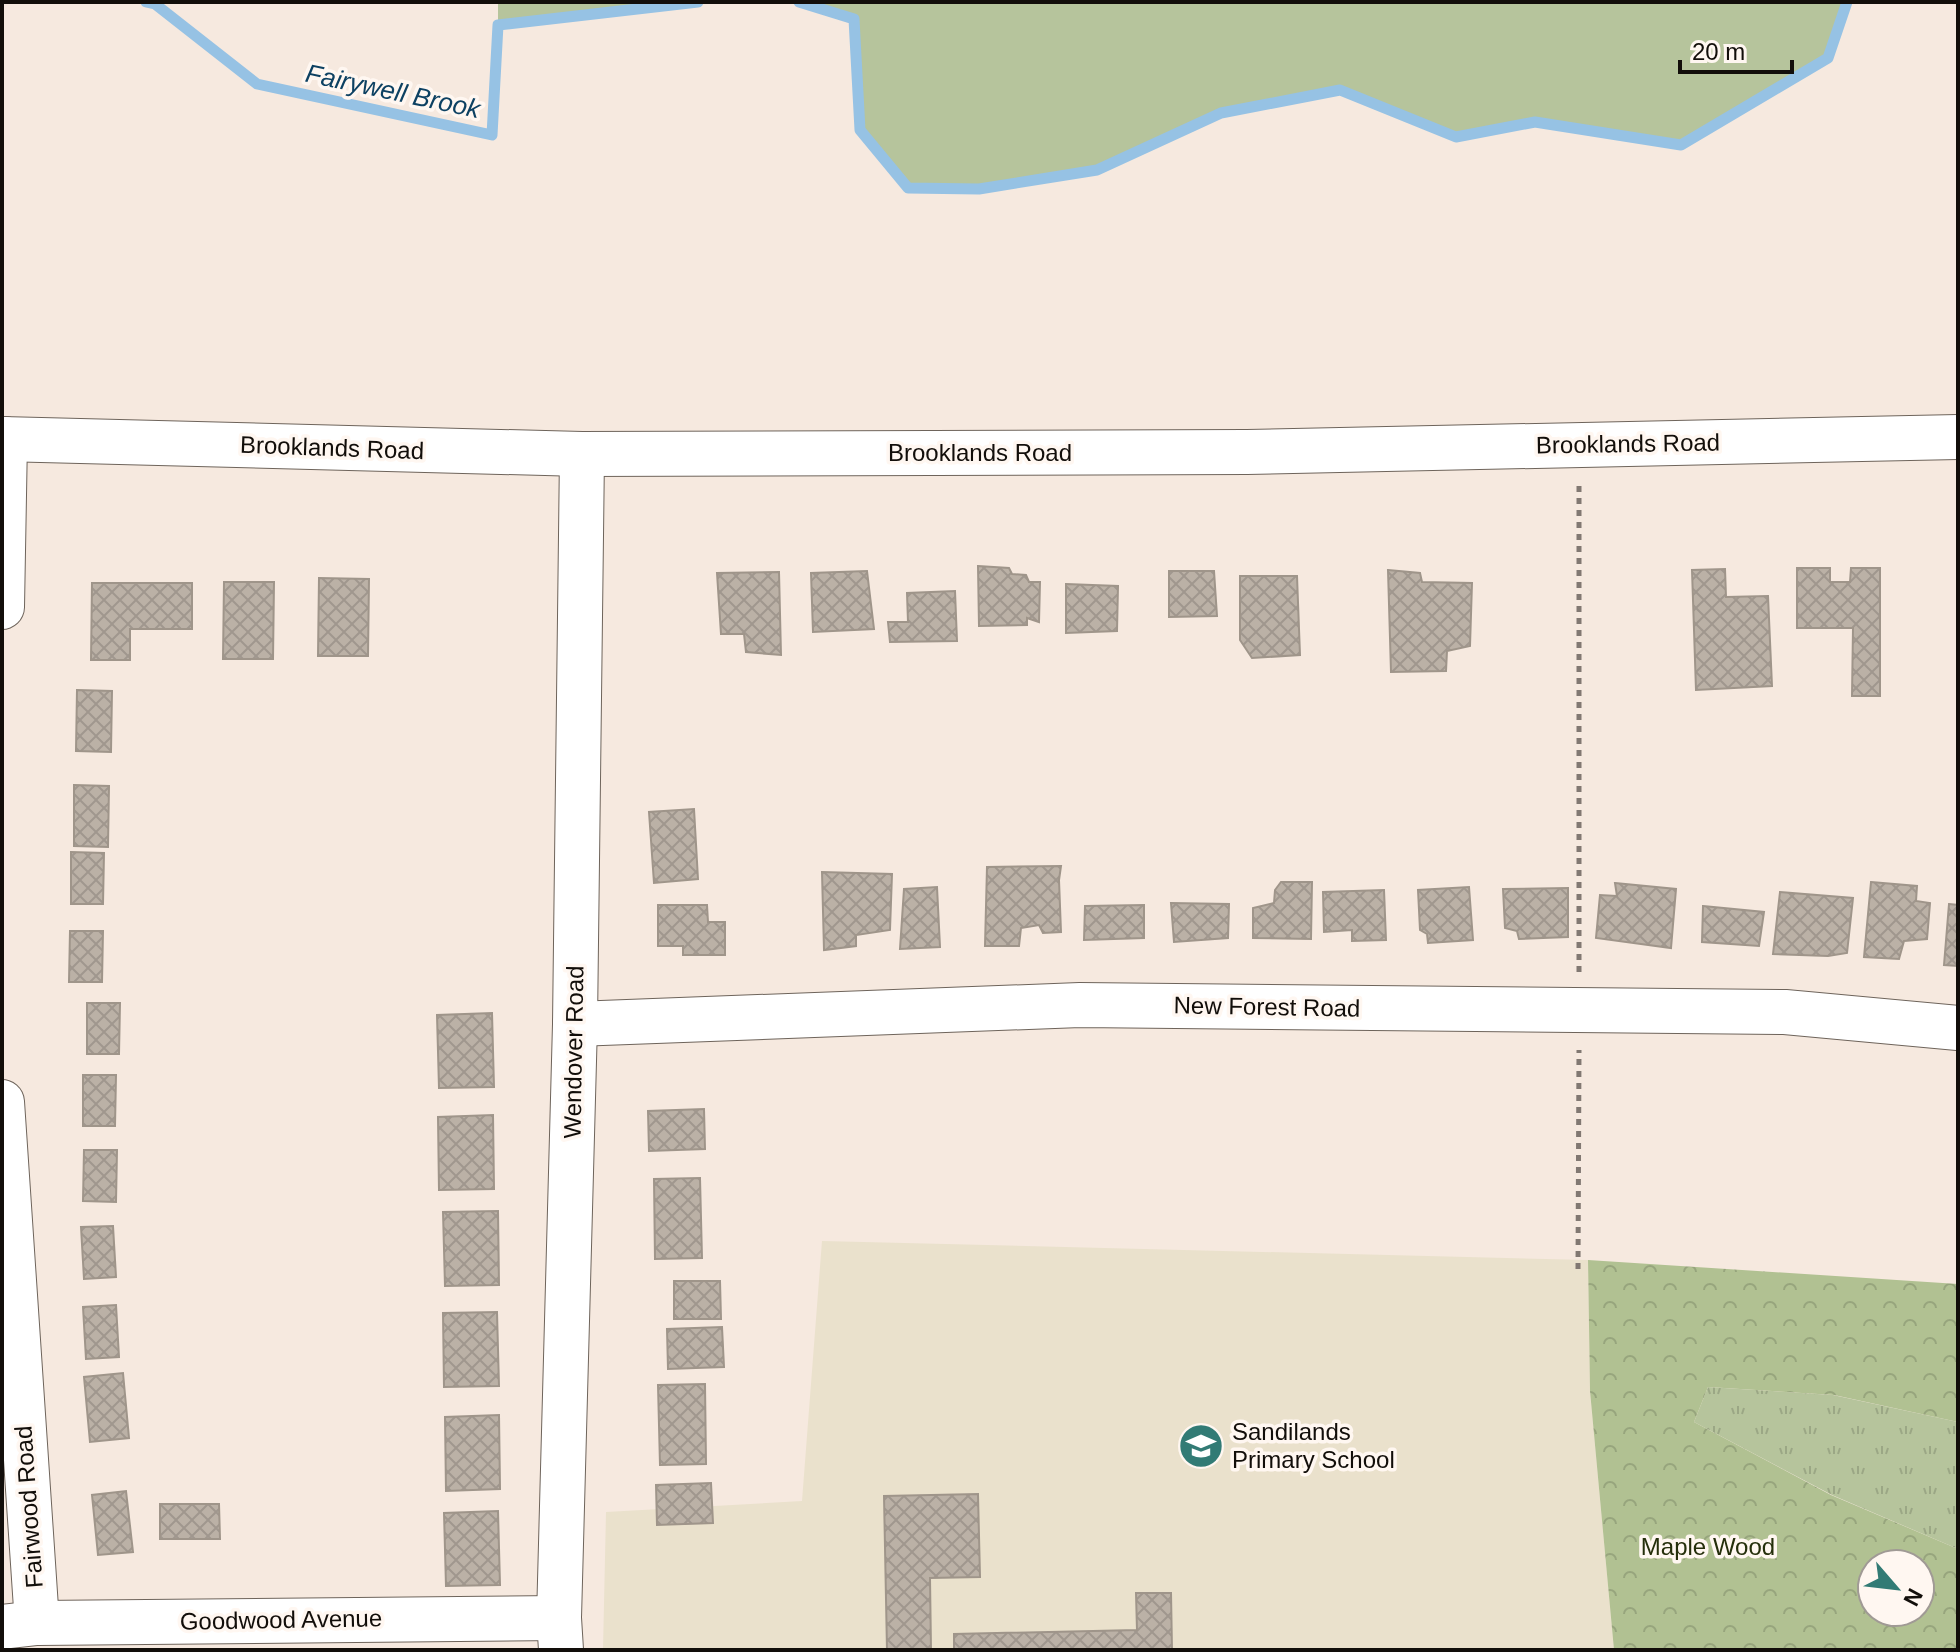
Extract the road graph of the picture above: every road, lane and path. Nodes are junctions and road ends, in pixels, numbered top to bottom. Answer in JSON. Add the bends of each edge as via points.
{"nodes":[{"id":1,"x":1958,"y":437,"type":"edge"},
{"id":2,"x":4,"y":439,"type":"edge"},
{"id":3,"x":1579,"y":445,"type":"junction"},
{"id":4,"x":582,"y":454,"type":"junction"},
{"id":5,"x":2,"y":607,"type":"edge"},
{"id":6,"x":1579,"y":1010,"type":"junction"},
{"id":7,"x":575,"y":1024,"type":"junction"},
{"id":8,"x":1958,"y":1028,"type":"edge"},
{"id":9,"x":2,"y":1102,"type":"edge"},
{"id":10,"x":1578,"y":1269,"type":"dead end"},
{"id":11,"x":20,"y":1625,"type":"edge"},
{"id":12,"x":560,"y":1634,"type":"edge"}],
"edges":[{"from":1,"to":3,"type":"street","name":"Brooklands Road"},
{"from":2,"to":4,"type":"street","name":"Brooklands Road"},
{"from":2,"to":5,"type":"street"},
{"from":3,"to":4,"type":"street","name":"Brooklands Road"},
{"from":3,"to":6,"type":"path"},
{"from":4,"to":7,"type":"street","name":"Wendover Road"},
{"from":6,"to":7,"type":"street","name":"New Forest Road","via":[[1080,1005]]},
{"from":6,"to":8,"type":"street","name":"New Forest Road","via":[[1785,1012]]},
{"from":6,"to":10,"type":"path"},
{"from":7,"to":12,"type":"street","name":"Wendover Road"},
{"from":9,"to":11,"type":"street","name":"Fairwood Road"},
{"from":11,"to":12,"type":"street","name":"Goodwood Avenue"}]}
